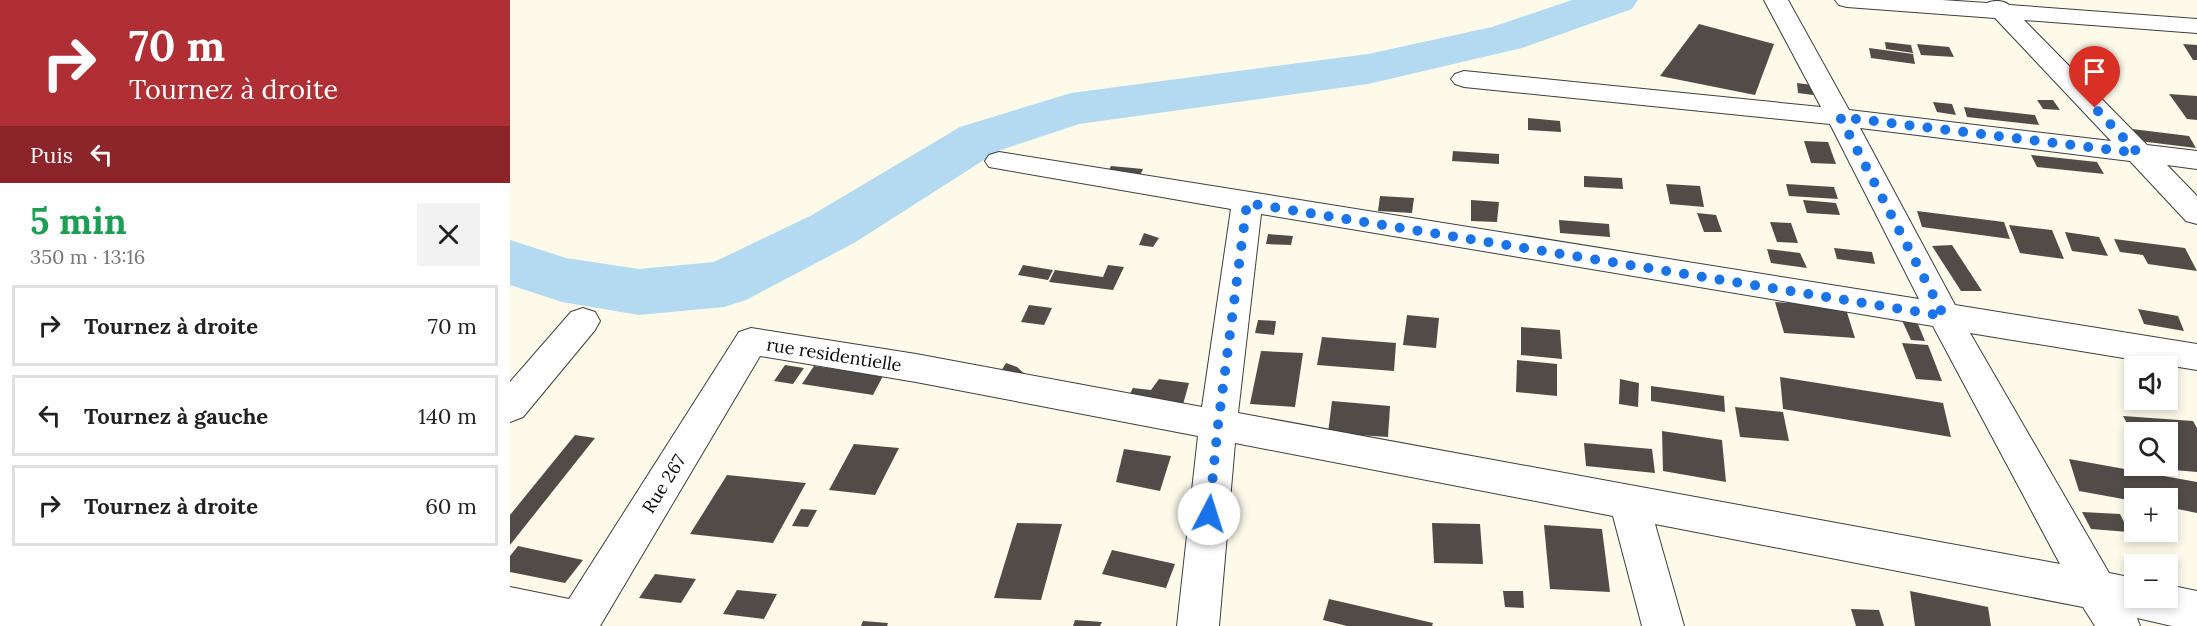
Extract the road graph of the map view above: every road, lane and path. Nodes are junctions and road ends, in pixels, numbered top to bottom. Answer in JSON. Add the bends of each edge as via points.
{"nodes":[{"id":1,"x":1776,"y":0,"type":"edge"},
{"id":2,"x":1847,"y":0,"type":"edge"},
{"id":3,"x":1998,"y":6,"type":"edge"},
{"id":4,"x":2197,"y":26,"type":"edge"},
{"id":5,"x":1464,"y":79,"type":"dead end"},
{"id":6,"x":1840,"y":117,"type":"junction"},
{"id":7,"x":2138,"y":153,"type":"junction"},
{"id":8,"x":2197,"y":160,"type":"edge"},
{"id":9,"x":999,"y":161,"type":"dead end"},
{"id":10,"x":1247,"y":203,"type":"junction"},
{"id":11,"x":2197,"y":214,"type":"edge"},
{"id":12,"x":1944,"y":316,"type":"junction"},
{"id":13,"x":583,"y":321,"type":"dead end"},
{"id":14,"x":751,"y":341,"type":"joint"},
{"id":15,"x":2197,"y":357,"type":"edge"},
{"id":16,"x":510,"y":407,"type":"edge"},
{"id":17,"x":1218,"y":425,"type":"junction"},
{"id":18,"x":1629,"y":502,"type":"junction"},
{"id":19,"x":2096,"y":590,"type":"junction"},
{"id":20,"x":510,"y":608,"type":"edge"},
{"id":21,"x":2197,"y":611,"type":"edge"},
{"id":22,"x":578,"y":624,"type":"edge"},
{"id":23,"x":1198,"y":626,"type":"edge"},
{"id":24,"x":1663,"y":626,"type":"edge"},
{"id":25,"x":2119,"y":626,"type":"edge"}],
"edges":[{"from":1,"to":6,"type":"street"},
{"from":2,"to":3,"type":"street"},
{"from":3,"to":4,"type":"street"},
{"from":3,"to":7,"type":"street"},
{"from":5,"to":6,"type":"street"},
{"from":6,"to":7,"type":"street"},
{"from":6,"to":12,"type":"street"},
{"from":7,"to":8,"type":"street"},
{"from":7,"to":11,"type":"street"},
{"from":9,"to":10,"type":"street"},
{"from":10,"to":12,"type":"street"},
{"from":10,"to":17,"type":"street"},
{"from":12,"to":15,"type":"street"},
{"from":12,"to":19,"type":"street"},
{"from":13,"to":16,"type":"street"},
{"from":14,"to":17,"type":"street","name":"rue residentielle"},
{"from":14,"to":22,"type":"street","name":"Rue 267"},
{"from":17,"to":18,"type":"street","name":"rue residentielle"},
{"from":17,"to":23,"type":"street"},
{"from":18,"to":19,"type":"street","name":"rue residentielle"},
{"from":18,"to":24,"type":"street"},
{"from":19,"to":21,"type":"street","name":"rue residentielle"},
{"from":19,"to":25,"type":"street"},
{"from":20,"to":22,"type":"street"}]}
